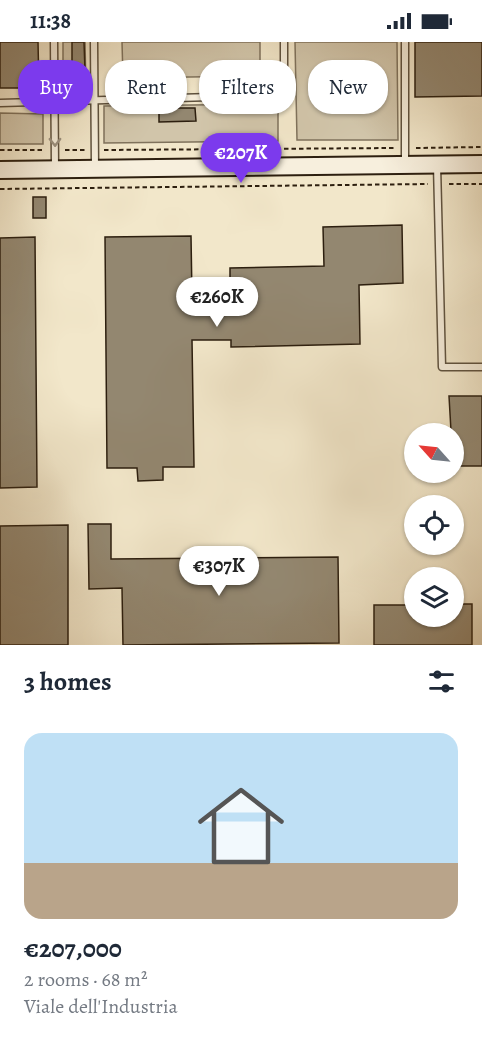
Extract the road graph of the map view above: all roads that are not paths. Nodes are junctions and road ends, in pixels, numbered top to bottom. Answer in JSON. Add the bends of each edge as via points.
{"nodes":[{"id":1,"x":54,"y":42,"type":"edge"},
{"id":2,"x":94,"y":42,"type":"edge"},
{"id":3,"x":284,"y":42,"type":"edge"},
{"id":4,"x":405,"y":42,"type":"edge"},
{"id":5,"x":54,"y":60,"type":"edge"},
{"id":6,"x":94,"y":100,"type":"junction"},
{"id":7,"x":18,"y":102,"type":"edge"},
{"id":8,"x":0,"y":103,"type":"edge"},
{"id":9,"x":54,"y":114,"type":"edge"},
{"id":10,"x":482,"y":164,"type":"edge"},
{"id":11,"x":405,"y":165,"type":"junction"},
{"id":12,"x":437,"y":165,"type":"junction"},
{"id":13,"x":94,"y":168,"type":"junction"},
{"id":14,"x":55,"y":169,"type":"junction"},
{"id":15,"x":0,"y":170,"type":"edge"},
{"id":16,"x":482,"y":367,"type":"edge"}],
"edges":[{"from":1,"to":5,"type":"lane"},
{"from":2,"to":6,"type":"lane"},
{"from":3,"to":6,"type":"lane","via":[[284,96]]},
{"from":4,"to":11,"type":"lane"},
{"from":6,"to":13,"type":"lane"},
{"from":7,"to":8,"type":"lane"},
{"from":9,"to":14,"type":"lane","one_way":true},
{"from":10,"to":12,"type":"street"},
{"from":11,"to":12,"type":"street"},
{"from":11,"to":13,"type":"street"},
{"from":12,"to":16,"type":"lane","via":[[442,367]]},
{"from":13,"to":14,"type":"street"},
{"from":14,"to":15,"type":"street"}]}
